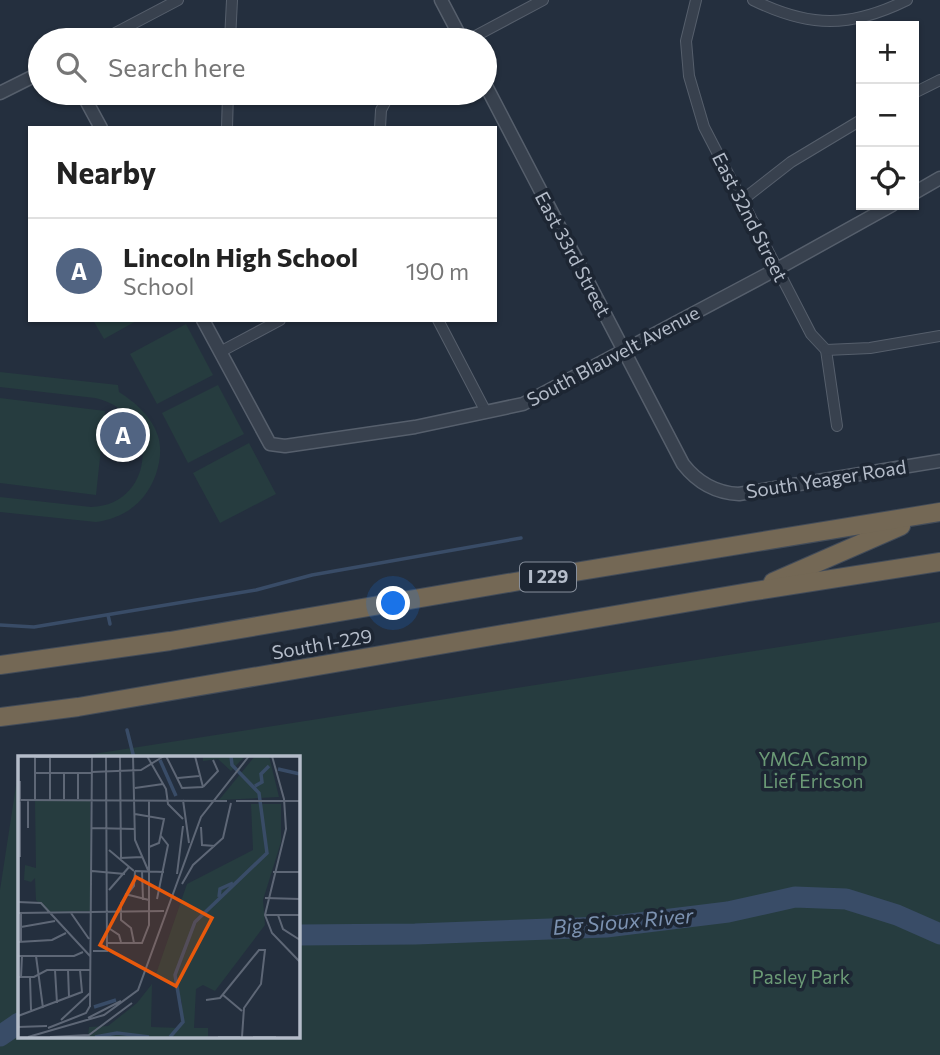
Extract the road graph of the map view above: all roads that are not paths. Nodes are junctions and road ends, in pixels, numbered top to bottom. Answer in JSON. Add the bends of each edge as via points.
{"nodes":[{"id":1,"x":178,"y":0,"type":"edge"},
{"id":2,"x":232,"y":0,"type":"edge"},
{"id":3,"x":441,"y":0,"type":"edge"},
{"id":4,"x":543,"y":0,"type":"edge"},
{"id":5,"x":696,"y":0,"type":"edge"},
{"id":6,"x":754,"y":0,"type":"edge"},
{"id":7,"x":906,"y":0,"type":"edge"},
{"id":8,"x":125,"y":28,"type":"edge"},
{"id":9,"x":231,"y":28,"type":"edge"},
{"id":10,"x":456,"y":28,"type":"edge"},
{"id":11,"x":490,"y":28,"type":"edge"},
{"id":12,"x":28,"y":79,"type":"edge"},
{"id":13,"x":940,"y":80,"type":"edge"},
{"id":14,"x":919,"y":90,"type":"edge"},
{"id":15,"x":0,"y":93,"type":"edge"},
{"id":16,"x":89,"y":105,"type":"edge"},
{"id":17,"x":228,"y":105,"type":"edge"},
{"id":18,"x":384,"y":105,"type":"edge"},
{"id":19,"x":496,"y":105,"type":"edge"},
{"id":20,"x":856,"y":123,"type":"edge"},
{"id":21,"x":100,"y":126,"type":"edge"},
{"id":22,"x":227,"y":126,"type":"edge"},
{"id":23,"x":380,"y":126,"type":"edge"},
{"id":24,"x":940,"y":178,"type":"edge"},
{"id":25,"x":919,"y":190,"type":"edge"},
{"id":26,"x":741,"y":201,"type":"junction"},
{"id":27,"x":883,"y":210,"type":"edge"},
{"id":28,"x":777,"y":269,"type":"junction"},
{"id":29,"x":204,"y":322,"type":"edge"},
{"id":30,"x":276,"y":322,"type":"edge"},
{"id":31,"x":439,"y":322,"type":"edge"},
{"id":32,"x":940,"y":337,"type":"edge"},
{"id":33,"x":624,"y":350,"type":"junction"},
{"id":34,"x":825,"y":350,"type":"junction"},
{"id":35,"x":220,"y":352,"type":"junction"},
{"id":36,"x":486,"y":412,"type":"junction"},
{"id":37,"x":837,"y":426,"type":"dead end"},
{"id":38,"x":940,"y":461,"type":"edge"},
{"id":39,"x":713,"y":488,"type":"joint"},
{"id":40,"x":933,"y":514,"type":"edge"},
{"id":41,"x":940,"y":562,"type":"edge"},
{"id":42,"x":749,"y":593,"type":"junction"},
{"id":43,"x":0,"y":665,"type":"edge"},
{"id":44,"x":0,"y":717,"type":"edge"}],
"edges":[{"from":1,"to":8,"type":"street"},
{"from":2,"to":9,"type":"street"},
{"from":3,"to":10,"type":"street"},
{"from":4,"to":11,"type":"street"},
{"from":5,"to":26,"type":"street","name":"East 32nd Street","via":[[686,41],[688,76],[704,127]]},
{"from":6,"to":7,"type":"street","via":[[807,20],[833,21],[887,10]]},
{"from":12,"to":15,"type":"street"},
{"from":13,"to":14,"type":"street"},
{"from":16,"to":21,"type":"street"},
{"from":17,"to":22,"type":"street"},
{"from":18,"to":23,"type":"street"},
{"from":19,"to":33,"type":"street","name":"East 33rd Street"},
{"from":20,"to":26,"type":"street","via":[[791,162]]},
{"from":24,"to":25,"type":"street"},
{"from":26,"to":28,"type":"street","name":"East 32nd Street"},
{"from":27,"to":28,"type":"street","name":"South Blauvelt Avenue"},
{"from":28,"to":33,"type":"street","name":"South Blauvelt Avenue"},
{"from":28,"to":34,"type":"street","name":"East 32nd Street","via":[[811,334]]},
{"from":29,"to":35,"type":"street"},
{"from":30,"to":35,"type":"street"},
{"from":31,"to":36,"type":"street"},
{"from":32,"to":34,"type":"street"},
{"from":33,"to":36,"type":"street","name":"South Blauvelt Avenue","via":[[523,404]]},
{"from":33,"to":39,"type":"street","name":"East 33rd Street","via":[[683,464]]},
{"from":34,"to":37,"type":"street","name":"East 32nd Street"},
{"from":35,"to":36,"type":"street","name":"South Blauvelt Avenue","via":[[270,444],[277,446]]},
{"from":38,"to":39,"type":"street","name":"South Yeager Road","via":[[750,493],[730,494]]},
{"from":40,"to":42,"type":"highway"},
{"from":40,"to":43,"type":"highway","name":"South I-229","number":"I 229"},
{"from":41,"to":42,"type":"highway","name":"South I-229"},
{"from":42,"to":44,"type":"highway","name":"South I-229"}]}
